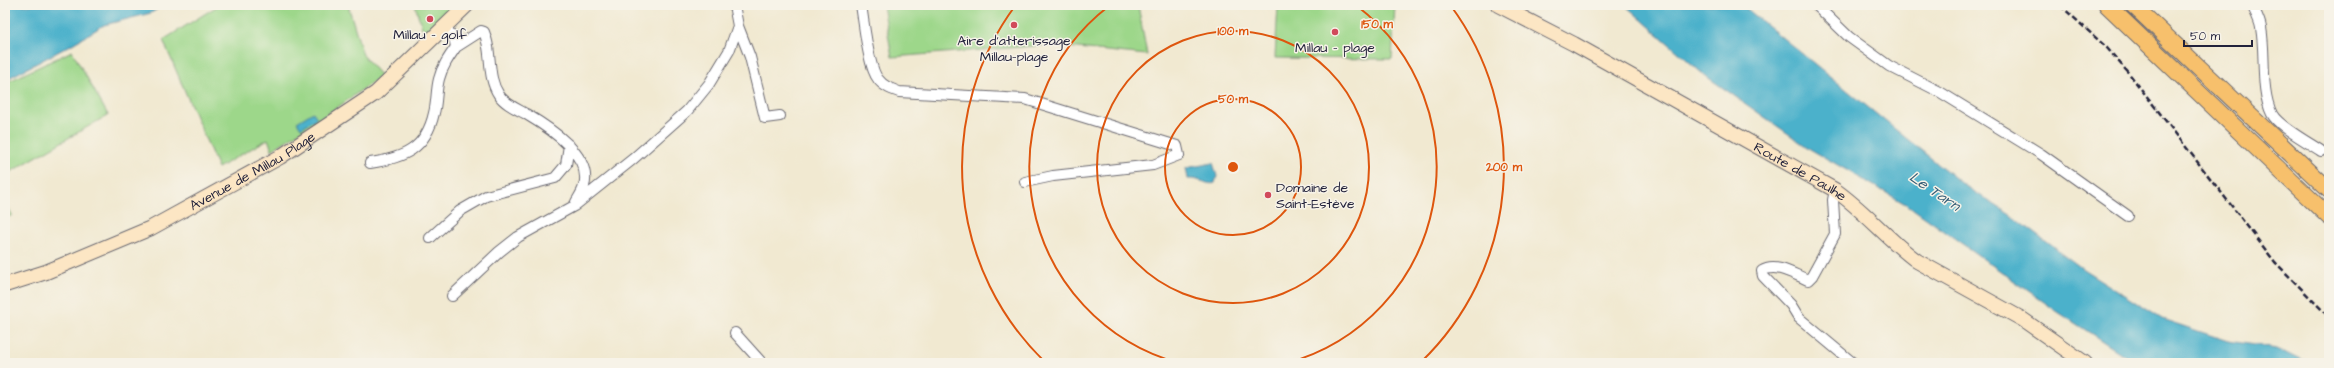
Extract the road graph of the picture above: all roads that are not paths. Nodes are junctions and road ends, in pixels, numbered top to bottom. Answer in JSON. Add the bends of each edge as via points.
{"nodes":[{"id":1,"x":468,"y":5,"type":"edge"},
{"id":2,"x":734,"y":5,"type":"edge"},
{"id":3,"x":861,"y":5,"type":"edge"},
{"id":4,"x":1498,"y":5,"type":"edge"},
{"id":5,"x":1816,"y":5,"type":"edge"},
{"id":6,"x":2107,"y":5,"type":"edge"},
{"id":7,"x":2133,"y":5,"type":"edge"},
{"id":8,"x":2252,"y":5,"type":"edge"},
{"id":9,"x":738,"y":26,"type":"junction"},
{"id":10,"x":444,"y":28,"type":"junction"},
{"id":11,"x":456,"y":47,"type":"junction"},
{"id":12,"x":780,"y":116,"type":"dead end"},
{"id":13,"x":569,"y":146,"type":"junction"},
{"id":14,"x":2321,"y":151,"type":"dead end"},
{"id":15,"x":370,"y":163,"type":"dead end"},
{"id":16,"x":1025,"y":182,"type":"dead end"},
{"id":17,"x":1834,"y":190,"type":"junction"},
{"id":18,"x":2329,"y":190,"type":"edge"},
{"id":19,"x":574,"y":206,"type":"junction"},
{"id":20,"x":2128,"y":216,"type":"dead end"},
{"id":21,"x":2329,"y":217,"type":"edge"},
{"id":22,"x":430,"y":238,"type":"dead end"},
{"id":23,"x":5,"y":286,"type":"edge"},
{"id":24,"x":452,"y":296,"type":"dead end"},
{"id":25,"x":735,"y":333,"type":"dead end"},
{"id":26,"x":762,"y":363,"type":"edge"},
{"id":27,"x":1853,"y":363,"type":"edge"},
{"id":28,"x":2085,"y":363,"type":"edge"}],
"edges":[{"from":1,"to":10,"type":"street","name":"Avenue de Millau Plage"},
{"from":2,"to":9,"type":"street"},
{"from":3,"to":16,"type":"street","via":[[869,53],[877,78],[887,87],[899,92],[1026,99],[1177,146],[1179,155],[1153,164],[1052,176]]},
{"from":4,"to":17,"type":"street","name":"Route de Paulhe","via":[[1574,44]]},
{"from":5,"to":20,"type":"street","via":[[1849,37],[1889,66],[1940,92],[2041,154]]},
{"from":6,"to":21,"type":"main road"},
{"from":7,"to":18,"type":"main road"},
{"from":8,"to":14,"type":"street","via":[[2261,28],[2268,100],[2272,114],[2280,123]]},
{"from":9,"to":12,"type":"street","via":[[750,57],[765,118]]},
{"from":9,"to":19,"type":"street","via":[[725,57],[709,84],[687,111]]},
{"from":10,"to":11,"type":"street","via":[[454,37]]},
{"from":10,"to":23,"type":"street","name":"Avenue de Millau Plage","via":[[376,93],[280,158],[150,228],[67,264]]},
{"from":11,"to":13,"type":"street","via":[[475,33],[484,32],[492,79],[499,96],[544,125]]},
{"from":11,"to":15,"type":"street","via":[[439,79],[434,113],[427,135],[414,150],[389,160]]},
{"from":13,"to":19,"type":"street","via":[[584,165],[585,185]]},
{"from":13,"to":22,"type":"street","via":[[566,165],[555,178],[486,196],[460,211]]},
{"from":17,"to":27,"type":"street","via":[[1835,234],[1812,276],[1808,280],[1778,268],[1767,268],[1762,271],[1763,276],[1791,305],[1799,318]]},
{"from":17,"to":28,"type":"street","name":"Route de Paulhe","via":[[1849,200],[1902,251],[2022,319]]},
{"from":19,"to":24,"type":"street","via":[[518,237]]},
{"from":25,"to":26,"type":"street"}]}
